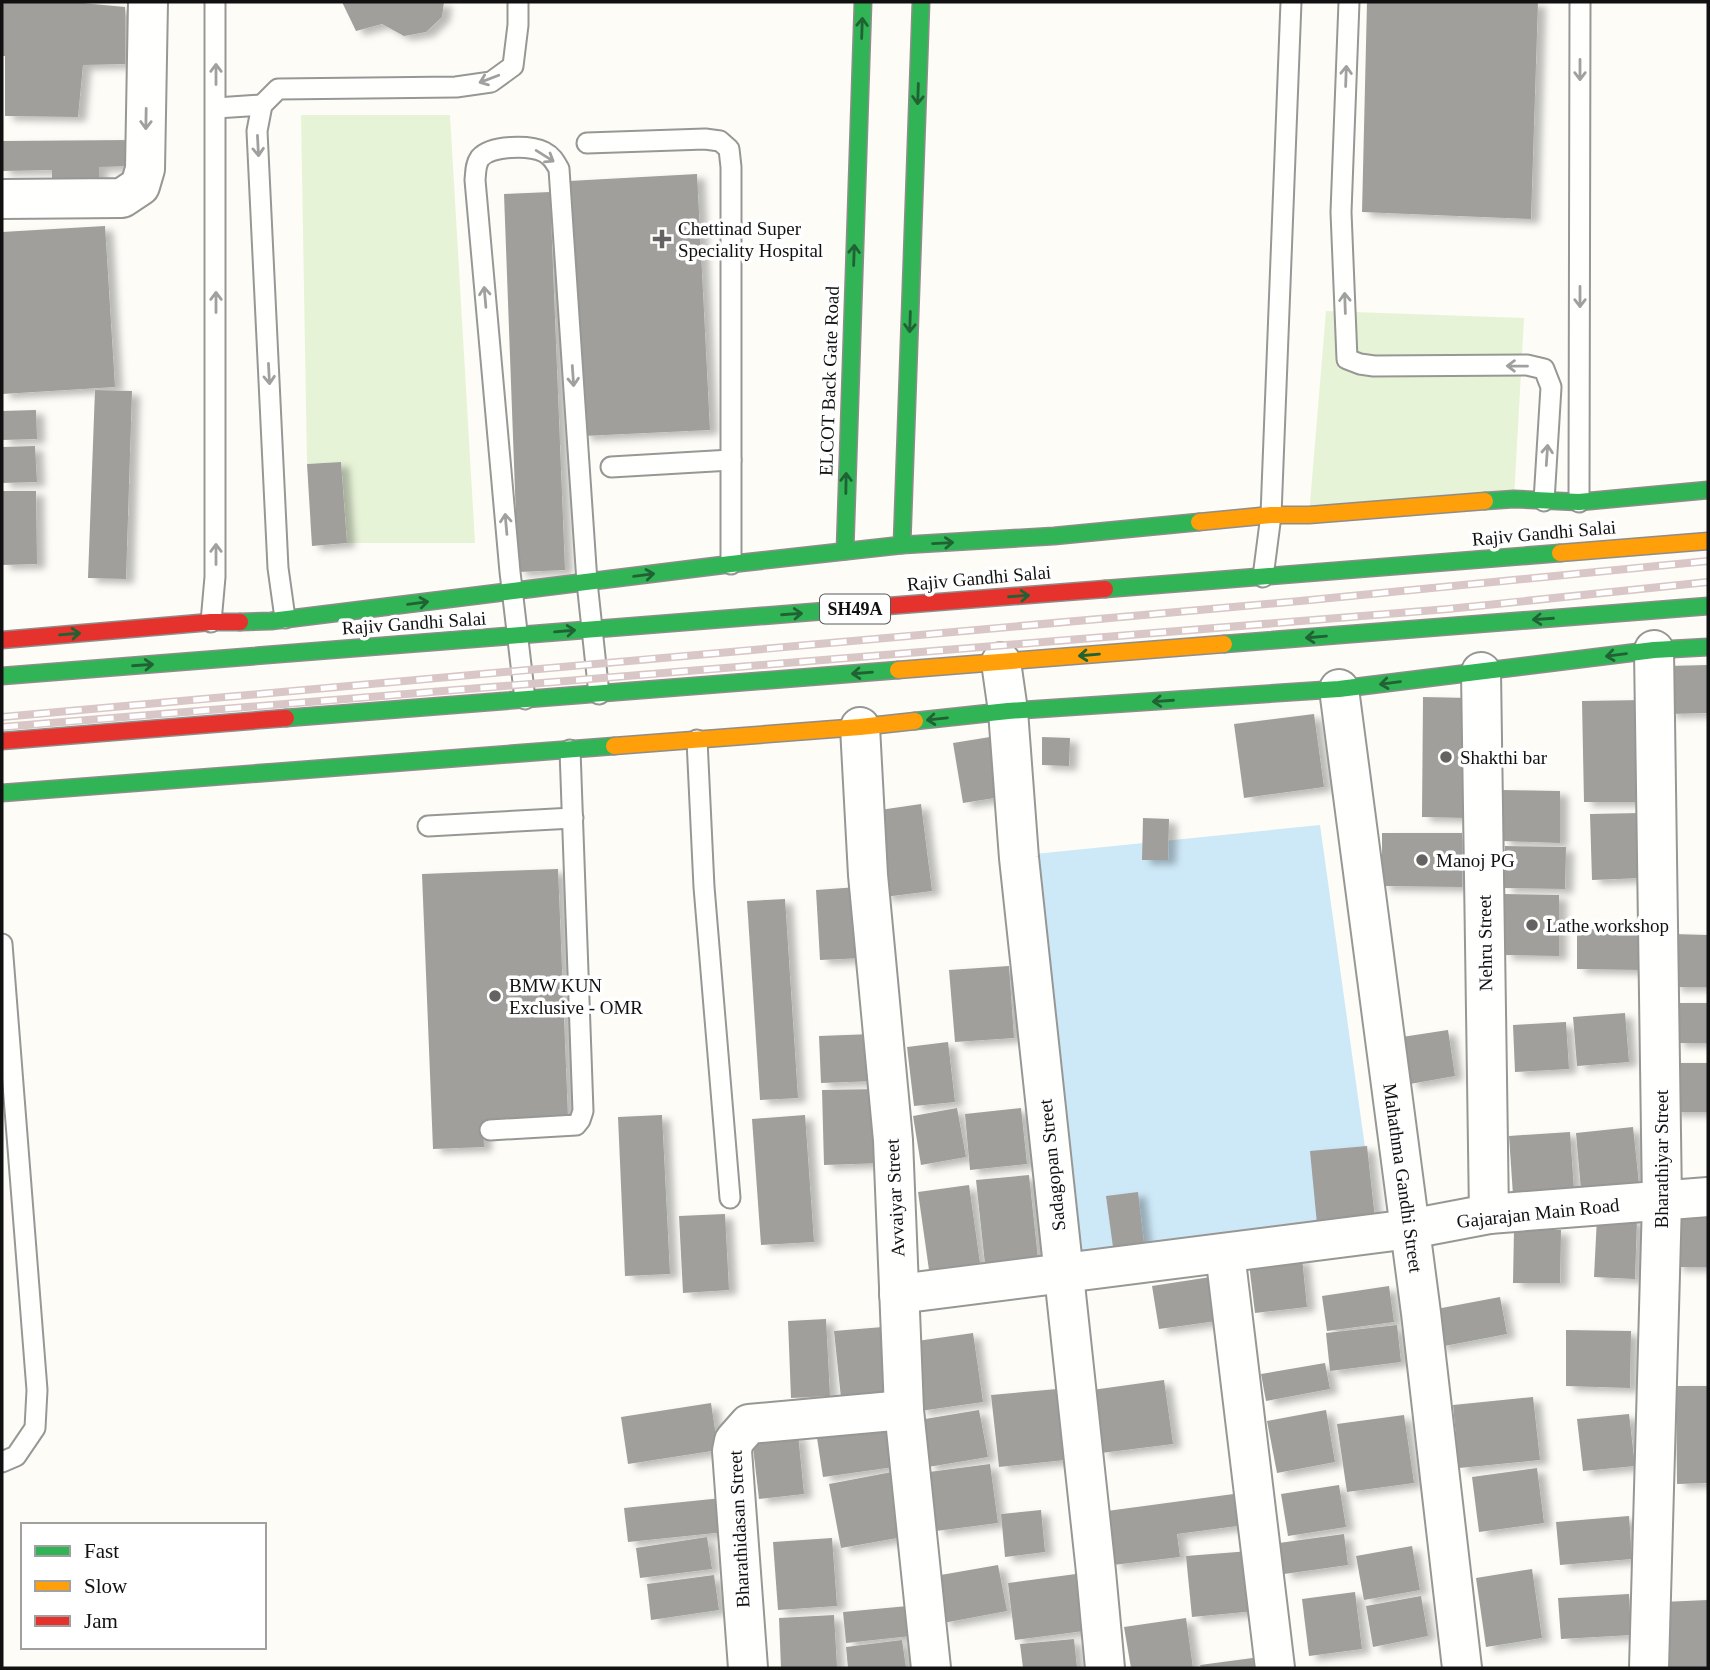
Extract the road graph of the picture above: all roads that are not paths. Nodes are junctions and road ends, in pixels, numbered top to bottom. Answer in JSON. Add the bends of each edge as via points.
{"nodes":[{"id":1,"x":148,"y":2,"type":"edge"},
{"id":2,"x":215,"y":2,"type":"edge"},
{"id":3,"x":518,"y":2,"type":"edge"},
{"id":4,"x":863,"y":2,"type":"edge"},
{"id":5,"x":921,"y":2,"type":"edge"},
{"id":6,"x":1291,"y":2,"type":"edge"},
{"id":7,"x":1349,"y":2,"type":"edge"},
{"id":8,"x":1580,"y":2,"type":"edge"},
{"id":9,"x":262,"y":105,"type":"junction"},
{"id":10,"x":216,"y":108,"type":"junction"},
{"id":11,"x":587,"y":142,"type":"dead end"},
{"id":12,"x":2,"y":199,"type":"edge"},
{"id":13,"x":731,"y":460,"type":"junction"},
{"id":14,"x":611,"y":467,"type":"dead end"},
{"id":15,"x":1708,"y":490,"type":"edge"},
{"id":16,"x":1545,"y":501,"type":"junction"},
{"id":17,"x":1579,"y":502,"type":"junction"},
{"id":18,"x":1271,"y":515,"type":"junction"},
{"id":19,"x":1708,"y":541,"type":"edge"},
{"id":20,"x":902,"y":545,"type":"junction"},
{"id":21,"x":845,"y":551,"type":"junction"},
{"id":22,"x":731,"y":564,"type":"junction"},
{"id":23,"x":1263,"y":577,"type":"junction"},
{"id":24,"x":587,"y":583,"type":"junction"},
{"id":25,"x":512,"y":592,"type":"junction"},
{"id":26,"x":1708,"y":606,"type":"edge"},
{"id":27,"x":285,"y":618,"type":"junction"},
{"id":28,"x":211,"y":622,"type":"junction"},
{"id":29,"x":592,"y":629,"type":"junction"},
{"id":30,"x":517,"y":636,"type":"junction"},
{"id":31,"x":2,"y":640,"type":"edge"},
{"id":32,"x":1708,"y":646,"type":"edge"},
{"id":33,"x":1654,"y":650,"type":"junction"},
{"id":34,"x":1001,"y":662,"type":"junction"},
{"id":35,"x":1481,"y":671,"type":"junction"},
{"id":36,"x":2,"y":676,"type":"edge"},
{"id":37,"x":1339,"y":689,"type":"junction"},
{"id":38,"x":599,"y":694,"type":"junction"},
{"id":39,"x":525,"y":699,"type":"junction"},
{"id":40,"x":1008,"y":711,"type":"junction"},
{"id":41,"x":860,"y":727,"type":"junction"},
{"id":42,"x":697,"y":740,"type":"junction"},
{"id":43,"x":2,"y":741,"type":"edge"},
{"id":44,"x":570,"y":750,"type":"junction"},
{"id":45,"x":2,"y":793,"type":"edge"},
{"id":46,"x":573,"y":818,"type":"junction"},
{"id":47,"x":428,"y":826,"type":"dead end"},
{"id":48,"x":2,"y":943,"type":"edge"},
{"id":49,"x":490,"y":1130,"type":"dead end"},
{"id":50,"x":1708,"y":1197,"type":"edge"},
{"id":51,"x":730,"y":1198,"type":"dead end"},
{"id":52,"x":1662,"y":1202,"type":"junction"},
{"id":53,"x":1489,"y":1214,"type":"junction"},
{"id":54,"x":1410,"y":1229,"type":"junction"},
{"id":55,"x":1225,"y":1253,"type":"junction"},
{"id":56,"x":1064,"y":1274,"type":"junction"},
{"id":57,"x":899,"y":1294,"type":"junction"},
{"id":58,"x":904,"y":1410,"type":"junction"},
{"id":59,"x":2,"y":1462,"type":"edge"},
{"id":60,"x":748,"y":1668,"type":"edge"},
{"id":61,"x":930,"y":1668,"type":"edge"},
{"id":62,"x":1105,"y":1668,"type":"edge"},
{"id":63,"x":1275,"y":1668,"type":"edge"},
{"id":64,"x":1462,"y":1668,"type":"edge"},
{"id":65,"x":1648,"y":1668,"type":"edge"}],
"edges":[{"from":1,"to":12,"type":"street","one_way":true,"via":[[145,169],[140,186],[122,198]]},
{"from":10,"to":2,"type":"lane","one_way":true},
{"from":3,"to":9,"type":"lane","one_way":true,"via":[[513,66],[491,82],[456,87],[278,89]]},
{"from":21,"to":4,"type":"street","name":"ELCOT Back Gate Road","one_way":true},
{"from":5,"to":20,"type":"street","one_way":true},
{"from":6,"to":18,"type":"lane"},
{"from":16,"to":7,"type":"lane","one_way":true,"via":[[1551,387],[1544,369],[1374,366],[1347,359],[1342,212]]},
{"from":8,"to":17,"type":"lane","one_way":true},
{"from":9,"to":10,"type":"lane"},
{"from":9,"to":27,"type":"lane","one_way":true,"via":[[257,131],[278,568]]},
{"from":28,"to":10,"type":"lane","one_way":true,"via":[[215,577]]},
{"from":11,"to":13,"type":"lane","via":[[705,139],[720,141],[729,149]]},
{"from":13,"to":14,"type":"lane"},
{"from":13,"to":22,"type":"lane"},
{"from":15,"to":17,"type":"street"},
{"from":16,"to":17,"type":"street"},
{"from":16,"to":18,"type":"street","via":[[1514,499]]},
{"from":20,"to":18,"type":"street","one_way":true},
{"from":18,"to":23,"type":"lane"},
{"from":19,"to":23,"type":"street","name":"Rajiv Gandhi Salai","number":"SH49A"},
{"from":20,"to":21,"type":"street"},
{"from":21,"to":22,"type":"street"},
{"from":24,"to":22,"type":"street","one_way":true},
{"from":29,"to":23,"type":"street","name":"Rajiv Gandhi Salai","number":"SH49A","one_way":true},
{"from":24,"to":25,"type":"street"},
{"from":25,"to":24,"type":"lane","one_way":true,"via":[[475,180],[482,156],[503,148],[543,152],[559,169]]},
{"from":24,"to":29,"type":"lane"},
{"from":27,"to":25,"type":"street","one_way":true},
{"from":25,"to":30,"type":"lane"},
{"from":26,"to":34,"type":"street","one_way":true},
{"from":27,"to":28,"type":"street"},
{"from":31,"to":28,"type":"street","one_way":true},
{"from":30,"to":29,"type":"street","name":"Rajiv Gandhi Salai","number":"SH49A","one_way":true},
{"from":29,"to":38,"type":"lane"},
{"from":36,"to":30,"type":"street","name":"Rajiv Gandhi Salai","number":"SH49A","one_way":true},
{"from":30,"to":39,"type":"lane"},
{"from":32,"to":33,"type":"street"},
{"from":33,"to":35,"type":"street","one_way":true},
{"from":33,"to":52,"type":"street","name":"Bharathiyar Street"},
{"from":34,"to":38,"type":"street","one_way":true},
{"from":34,"to":40,"type":"street","name":"Sadagopan Street"},
{"from":35,"to":37,"type":"street","one_way":true},
{"from":35,"to":53,"type":"street","name":"Nehru Street"},
{"from":37,"to":40,"type":"street","one_way":true},
{"from":37,"to":54,"type":"street","name":"Mahathma Gandhi Street"},
{"from":38,"to":39,"type":"street"},
{"from":39,"to":43,"type":"street"},
{"from":40,"to":41,"type":"street","one_way":true},
{"from":40,"to":56,"type":"street","name":"Sadagopan Street","via":[[1019,858]]},
{"from":41,"to":42,"type":"street"},
{"from":41,"to":57,"type":"street","name":"Avvaiyar Street","via":[[868,875],[893,1140]]},
{"from":42,"to":44,"type":"street"},
{"from":42,"to":51,"type":"lane"},
{"from":44,"to":45,"type":"street"},
{"from":44,"to":46,"type":"lane"},
{"from":46,"to":47,"type":"lane"},
{"from":46,"to":49,"type":"lane","via":[[583,1111],[576,1125]]},
{"from":48,"to":59,"type":"lane","via":[[37,1390],[35,1427],[16,1456]]},
{"from":50,"to":52,"type":"street","name":"Gajarajan Main Road"},
{"from":52,"to":53,"type":"street","name":"Gajarajan Main Road"},
{"from":52,"to":65,"type":"street","name":"Bharathiyar Street"},
{"from":53,"to":54,"type":"street","name":"Gajarajan Main Road"},
{"from":54,"to":55,"type":"street","name":"Gajarajan Main Road"},
{"from":54,"to":64,"type":"street","name":"Mahathma Gandhi Street"},
{"from":55,"to":56,"type":"street","name":"Gajarajan Main Road"},
{"from":55,"to":63,"type":"street"},
{"from":56,"to":57,"type":"street","name":"Gajarajan Main Road"},
{"from":56,"to":62,"type":"street","name":"Sadagopan Street"},
{"from":57,"to":58,"type":"street","name":"Avvaiyar Street"},
{"from":58,"to":60,"type":"street","name":"Bharathidasan Street","via":[[750,1424],[734,1441]]},
{"from":58,"to":61,"type":"street","name":"Avvaiyar Street"}]}
